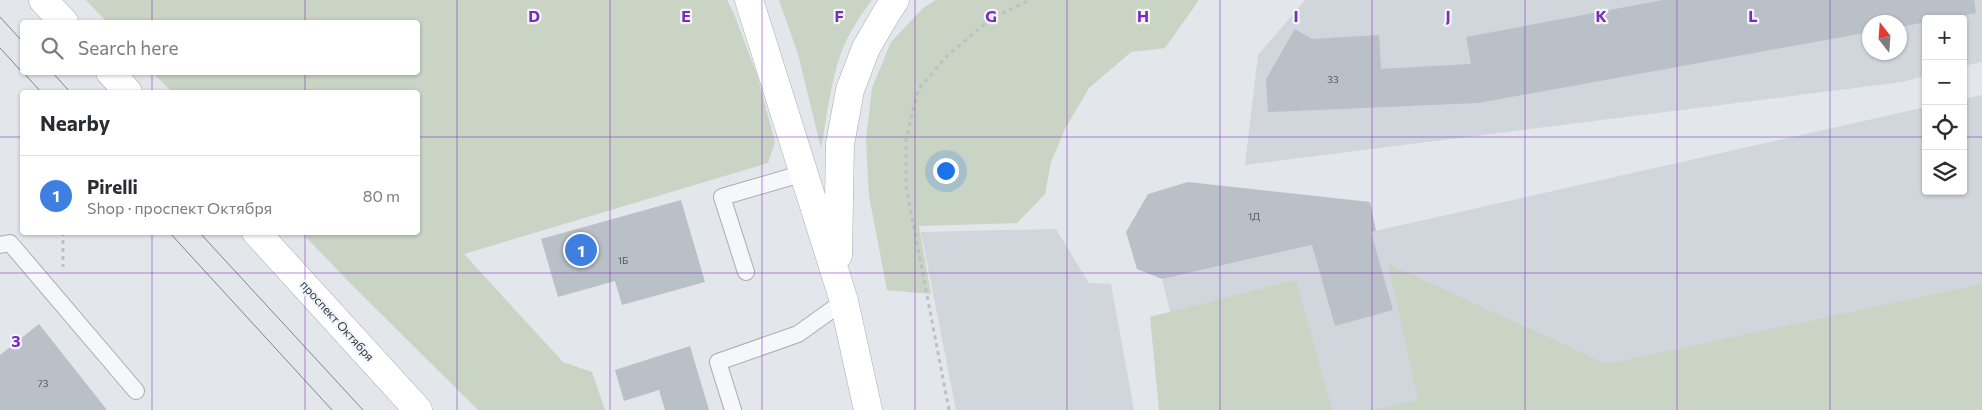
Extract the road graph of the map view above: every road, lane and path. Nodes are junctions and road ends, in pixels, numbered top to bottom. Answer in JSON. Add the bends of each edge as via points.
{"nodes":[{"id":1,"x":44,"y":0,"type":"edge"},
{"id":2,"x":749,"y":0,"type":"edge"},
{"id":3,"x":895,"y":0,"type":"edge"},
{"id":4,"x":1030,"y":0,"type":"edge"},
{"id":5,"x":62,"y":20,"type":"edge"},
{"id":6,"x":113,"y":75,"type":"edge"},
{"id":7,"x":126,"y":90,"type":"edge"},
{"id":8,"x":804,"y":173,"type":"junction"},
{"id":9,"x":259,"y":235,"type":"edge"},
{"id":10,"x":0,"y":245,"type":"edge"},
{"id":11,"x":746,"y":272,"type":"dead end"},
{"id":12,"x":844,"y":301,"type":"junction"},
{"id":13,"x":136,"y":391,"type":"dead end"},
{"id":14,"x":418,"y":410,"type":"edge"},
{"id":15,"x":733,"y":410,"type":"edge"},
{"id":16,"x":868,"y":410,"type":"edge"},
{"id":17,"x":948,"y":410,"type":"edge"}],
"edges":[{"from":1,"to":5,"type":"main road"},
{"from":2,"to":8,"type":"main road"},
{"from":3,"to":12,"type":"main road","via":[[866,48],[853,81],[842,135],[837,250]]},
{"from":4,"to":17,"type":"path","via":[[992,18],[947,56],[918,90],[906,139],[906,186]]},
{"from":6,"to":7,"type":"main road"},
{"from":8,"to":11,"type":"lane","via":[[722,197]]},
{"from":8,"to":12,"type":"main road"},
{"from":9,"to":14,"type":"main road","name":"проспект Октября"},
{"from":10,"to":13,"type":"lane","via":[[10,242]]},
{"from":12,"to":15,"type":"lane","via":[[798,334],[718,362]]},
{"from":12,"to":16,"type":"main road"}]}
